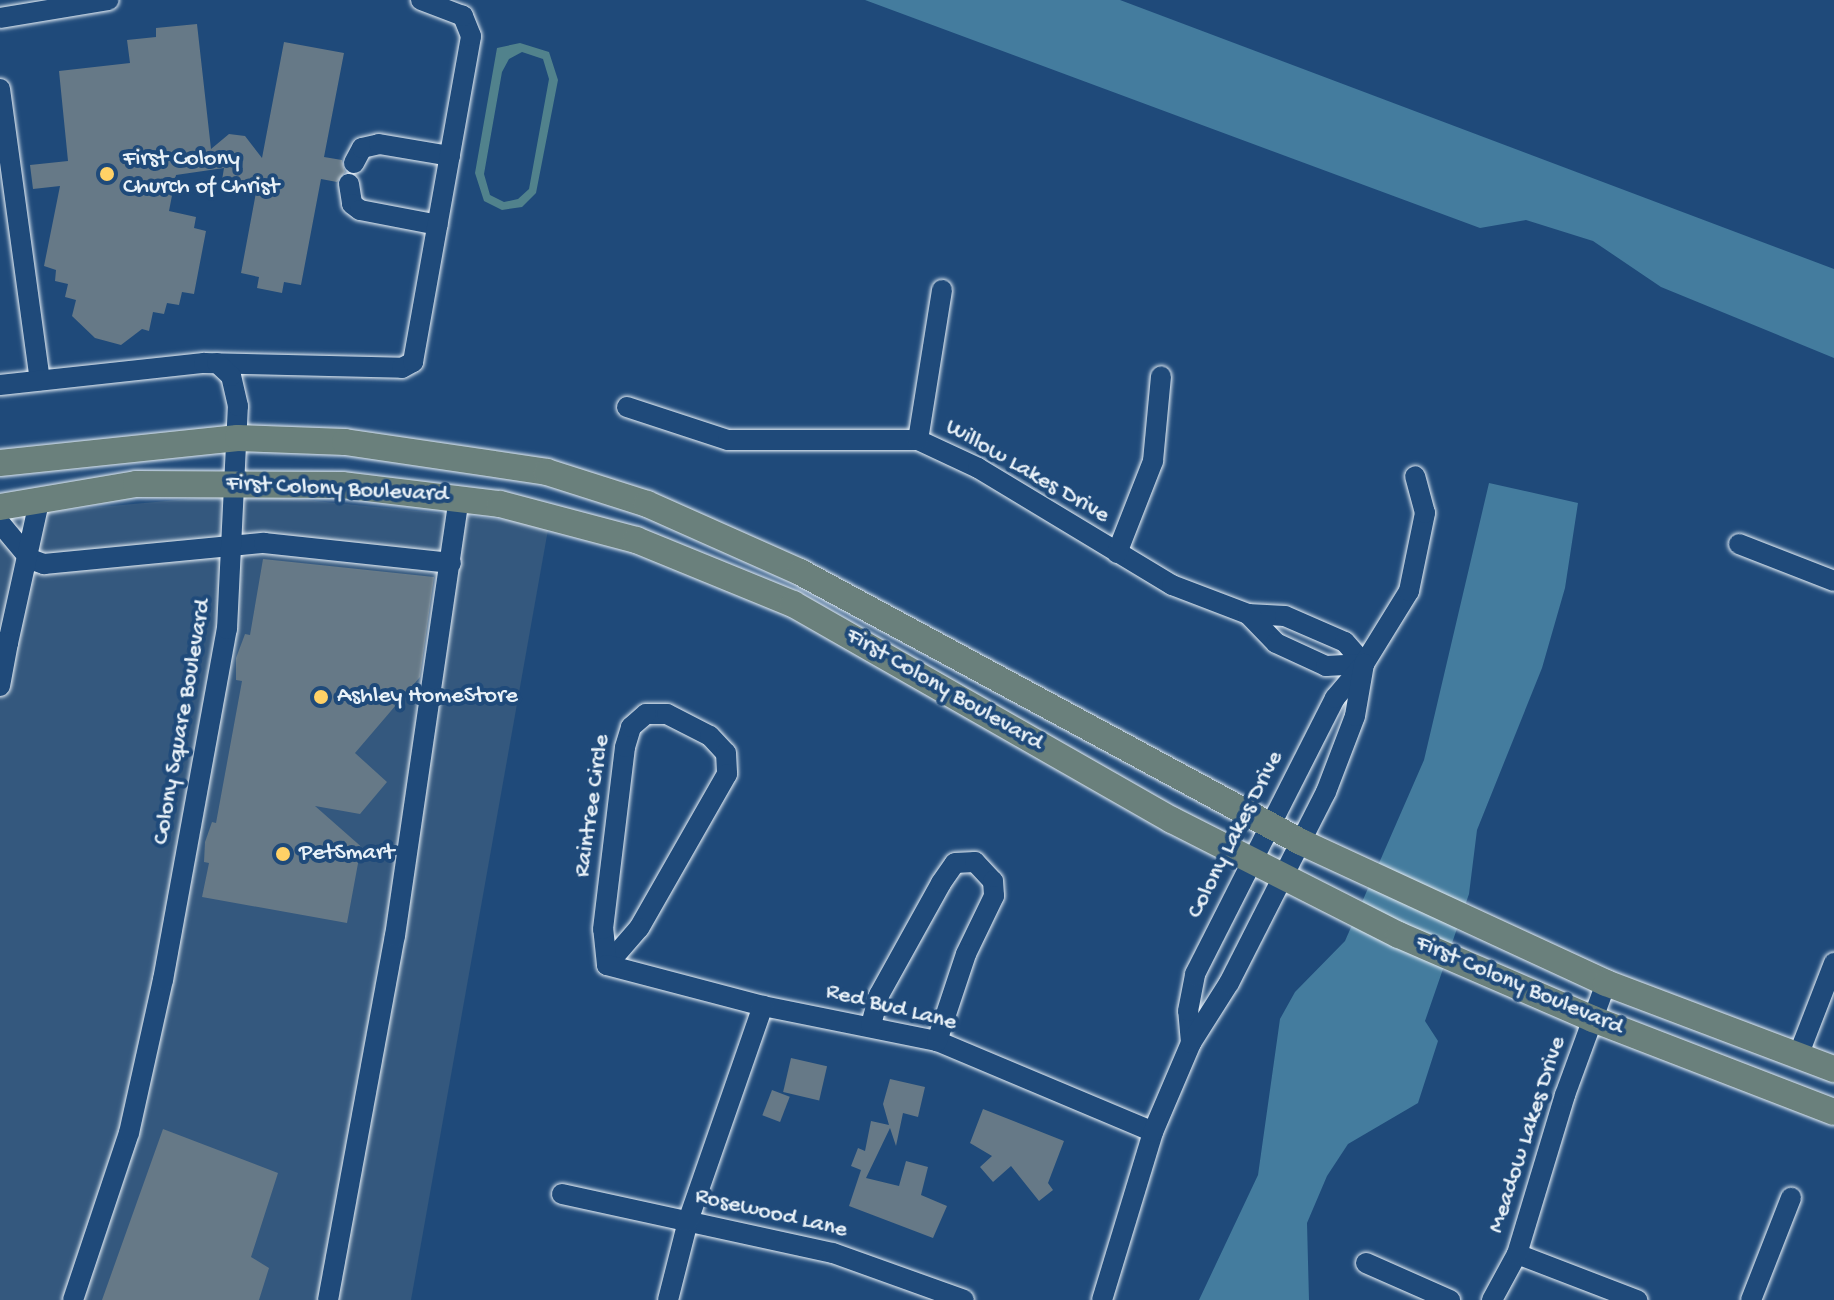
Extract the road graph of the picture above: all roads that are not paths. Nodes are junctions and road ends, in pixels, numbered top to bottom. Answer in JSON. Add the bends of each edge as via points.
{"nodes":[{"id":1,"x":109,"y":0,"type":"edge"},
{"id":2,"x":421,"y":0,"type":"edge"},
{"id":3,"x":51,"y":4,"type":"edge"},
{"id":4,"x":0,"y":18,"type":"edge"},
{"id":5,"x":0,"y":89,"type":"edge"},
{"id":6,"x":2,"y":118,"type":"edge"},
{"id":7,"x":450,"y":156,"type":"junction"},
{"id":8,"x":354,"y":163,"type":"dead end"},
{"id":9,"x":349,"y":184,"type":"dead end"},
{"id":10,"x":438,"y":225,"type":"junction"},
{"id":11,"x":942,"y":290,"type":"dead end"},
{"id":12,"x":217,"y":363,"type":"junction"},
{"id":13,"x":1161,"y":376,"type":"dead end"},
{"id":14,"x":40,"y":380,"type":"junction"},
{"id":15,"x":0,"y":385,"type":"edge"},
{"id":16,"x":627,"y":407,"type":"dead end"},
{"id":17,"x":238,"y":438,"type":"junction"},
{"id":18,"x":918,"y":440,"type":"junction"},
{"id":19,"x":460,"y":458,"type":"junction"},
{"id":20,"x":0,"y":463,"type":"edge"},
{"id":21,"x":1415,"y":476,"type":"dead end"},
{"id":22,"x":236,"y":482,"type":"junction"},
{"id":23,"x":40,"y":498,"type":"junction"},
{"id":24,"x":459,"y":498,"type":"junction"},
{"id":25,"x":0,"y":507,"type":"edge"},
{"id":26,"x":0,"y":523,"type":"edge"},
{"id":27,"x":1739,"y":544,"type":"dead end"},
{"id":28,"x":235,"y":548,"type":"junction"},
{"id":29,"x":1117,"y":553,"type":"junction"},
{"id":30,"x":30,"y":559,"type":"junction"},
{"id":31,"x":451,"y":563,"type":"junction"},
{"id":32,"x":1834,"y":581,"type":"edge"},
{"id":33,"x":1248,"y":614,"type":"junction"},
{"id":34,"x":4,"y":642,"type":"edge"},
{"id":35,"x":1364,"y":664,"type":"junction"},
{"id":36,"x":976,"y":665,"type":"junction"},
{"id":37,"x":0,"y":686,"type":"edge"},
{"id":38,"x":959,"y":698,"type":"junction"},
{"id":39,"x":1270,"y":827,"type":"junction"},
{"id":40,"x":1301,"y":842,"type":"junction"},
{"id":41,"x":1252,"y":861,"type":"junction"},
{"id":42,"x":1284,"y":878,"type":"junction"},
{"id":43,"x":607,"y":965,"type":"junction"},
{"id":44,"x":1834,"y":965,"type":"edge"},
{"id":45,"x":1606,"y":983,"type":"junction"},
{"id":46,"x":763,"y":1006,"type":"junction"},
{"id":47,"x":1593,"y":1019,"type":"junction"},
{"id":48,"x":871,"y":1025,"type":"junction"},
{"id":49,"x":937,"y":1041,"type":"junction"},
{"id":50,"x":1191,"y":1043,"type":"junction"},
{"id":51,"x":1798,"y":1056,"type":"junction"},
{"id":52,"x":1834,"y":1069,"type":"edge"},
{"id":53,"x":1784,"y":1094,"type":"junction"},
{"id":54,"x":1834,"y":1112,"type":"edge"},
{"id":55,"x":1153,"y":1132,"type":"junction"},
{"id":56,"x":562,"y":1194,"type":"dead end"},
{"id":57,"x":1791,"y":1198,"type":"dead end"},
{"id":58,"x":688,"y":1221,"type":"junction"},
{"id":59,"x":1517,"y":1254,"type":"junction"},
{"id":60,"x":1366,"y":1263,"type":"dead end"},
{"id":61,"x":73,"y":1300,"type":"edge"},
{"id":62,"x":328,"y":1300,"type":"edge"},
{"id":63,"x":668,"y":1300,"type":"edge"},
{"id":64,"x":964,"y":1300,"type":"edge"},
{"id":65,"x":1102,"y":1300,"type":"edge"},
{"id":66,"x":1450,"y":1300,"type":"edge"},
{"id":67,"x":1492,"y":1300,"type":"edge"},
{"id":68,"x":1637,"y":1300,"type":"edge"},
{"id":69,"x":1751,"y":1300,"type":"edge"}],
"edges":[{"from":1,"to":3,"type":"street"},
{"from":2,"to":7,"type":"street","via":[[463,16],[470,25]]},
{"from":3,"to":4,"type":"street"},
{"from":5,"to":6,"type":"street"},
{"from":6,"to":14,"type":"street"},
{"from":7,"to":8,"type":"street","via":[[379,144],[362,148]]},
{"from":7,"to":10,"type":"street"},
{"from":9,"to":10,"type":"street","via":[[352,204],[360,210]]},
{"from":10,"to":12,"type":"street","via":[[413,362],[402,368]]},
{"from":11,"to":18,"type":"street"},
{"from":12,"to":14,"type":"street"},
{"from":12,"to":17,"type":"street","name":"Colony Square Boulevard","via":[[231,376],[237,393]]},
{"from":13,"to":29,"type":"street","via":[[1153,461]]},
{"from":14,"to":15,"type":"street"},
{"from":16,"to":18,"type":"street","name":"Willow Lakes Drive","via":[[728,440]]},
{"from":17,"to":19,"type":"main road","name":"First Colony Boulevard","via":[[345,442]]},
{"from":17,"to":20,"type":"main road","name":"First Colony Boulevard"},
{"from":17,"to":22,"type":"street","name":"Colony Square Boulevard"},
{"from":18,"to":29,"type":"street","name":"Willow Lakes Drive","via":[[978,468]]},
{"from":19,"to":24,"type":"main road"},
{"from":19,"to":36,"type":"main road","name":"First Colony Boulevard","via":[[547,472],[647,504],[800,572]]},
{"from":21,"to":35,"type":"street","name":"Colony Lakes Drive","via":[[1425,513],[1409,591]]},
{"from":22,"to":23,"type":"main road","name":"First Colony Boulevard","via":[[136,484]]},
{"from":22,"to":24,"type":"main road","name":"First Colony Boulevard","via":[[342,485]]},
{"from":22,"to":28,"type":"street","name":"Colony Square Boulevard"},
{"from":23,"to":25,"type":"main road","name":"First Colony Boulevard"},
{"from":23,"to":30,"type":"street"},
{"from":24,"to":31,"type":"street"},
{"from":24,"to":38,"type":"main road","name":"First Colony Boulevard","via":[[582,523],[689,559],[793,604]]},
{"from":26,"to":30,"type":"street"},
{"from":27,"to":32,"type":"street"},
{"from":28,"to":30,"type":"street","via":[[44,564]]},
{"from":28,"to":31,"type":"street","via":[[264,543]]},
{"from":28,"to":61,"type":"street","name":"Colony Square Boulevard","via":[[227,629],[163,980],[129,1133]]},
{"from":29,"to":33,"type":"street","name":"Willow Lakes Drive","via":[[1172,585]]},
{"from":30,"to":34,"type":"street"},
{"from":31,"to":62,"type":"street","via":[[395,936]]},
{"from":33,"to":35,"type":"street","name":"Willow Lakes Drive","via":[[1297,621],[1345,642]]},
{"from":33,"to":35,"type":"street","name":"Willow Lakes Drive","via":[[1276,643],[1326,666]]},
{"from":34,"to":37,"type":"street"},
{"from":35,"to":39,"type":"street","name":"Colony Lakes Drive","via":[[1335,698]]},
{"from":35,"to":40,"type":"street","name":"Colony Lakes Drive","via":[[1355,716]]},
{"from":36,"to":38,"type":"main road"},
{"from":36,"to":39,"type":"main road","name":"First Colony Boulevard"},
{"from":38,"to":41,"type":"main road","name":"First Colony Boulevard"},
{"from":39,"to":40,"type":"main road","name":"First Colony Boulevard"},
{"from":39,"to":41,"type":"street","name":"Colony Lakes Drive"},
{"from":40,"to":42,"type":"street","name":"Colony Lakes Drive"},
{"from":40,"to":45,"type":"main road","name":"First Colony Boulevard"},
{"from":41,"to":42,"type":"main road","name":"First Colony Boulevard"},
{"from":41,"to":50,"type":"street","name":"Colony Lakes Drive","via":[[1195,974],[1188,1011]]},
{"from":42,"to":47,"type":"main road","name":"First Colony Boulevard"},
{"from":42,"to":50,"type":"street","name":"Colony Lakes Drive"},
{"from":43,"to":43,"type":"street","name":"Raintree Circle","via":[[639,928],[727,774],[726,753],[710,736],[667,714],[646,714],[631,727],[625,747],[603,929]]},
{"from":43,"to":46,"type":"street","name":"Red Bud Lane"},
{"from":44,"to":51,"type":"street"},
{"from":45,"to":47,"type":"street","name":"Meadow Lakes Drive"},
{"from":45,"to":51,"type":"main road","name":"First Colony Boulevard"},
{"from":46,"to":48,"type":"street","name":"Red Bud Lane"},
{"from":46,"to":58,"type":"street"},
{"from":47,"to":53,"type":"main road","name":"First Colony Boulevard"},
{"from":47,"to":59,"type":"street","name":"Meadow Lakes Drive"},
{"from":48,"to":49,"type":"street","name":"Red Bud Lane"},
{"from":48,"to":49,"type":"street","via":[[879,995],[941,883],[955,863],[975,862],[993,881],[994,896],[966,954]]},
{"from":49,"to":55,"type":"street","name":"Red Bud Lane"},
{"from":50,"to":55,"type":"street","name":"Colony Lakes Drive"},
{"from":51,"to":52,"type":"main road","name":"First Colony Boulevard"},
{"from":51,"to":53,"type":"main road"},
{"from":53,"to":54,"type":"main road","name":"First Colony Boulevard"},
{"from":55,"to":65,"type":"street","name":"Colony Lakes Drive"},
{"from":56,"to":58,"type":"street","name":"Rosewood Lane"},
{"from":57,"to":69,"type":"street"},
{"from":58,"to":63,"type":"street"},
{"from":58,"to":64,"type":"street","name":"Rosewood Lane","via":[[833,1253]]},
{"from":59,"to":67,"type":"street","name":"Meadow Lakes Drive"},
{"from":59,"to":68,"type":"street"},
{"from":60,"to":66,"type":"street"}]}
